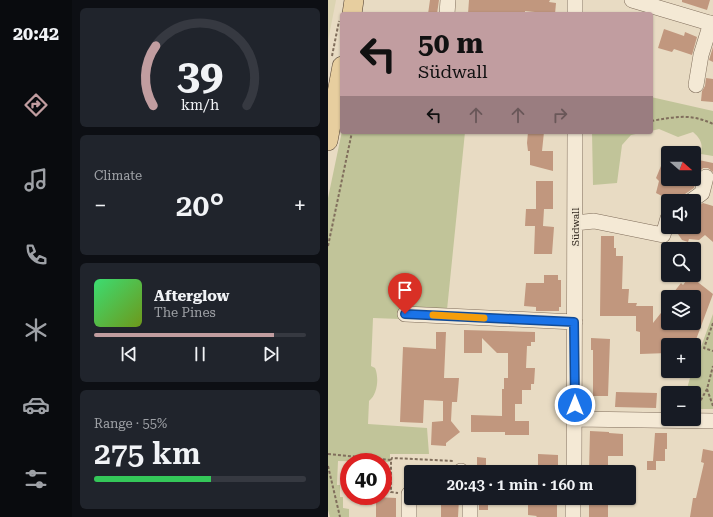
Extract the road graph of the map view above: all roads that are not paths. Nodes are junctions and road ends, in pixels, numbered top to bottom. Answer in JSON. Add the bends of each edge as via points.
{"nodes":[{"id":1,"x":354,"y":0,"type":"edge"},
{"id":2,"x":448,"y":0,"type":"edge"},
{"id":3,"x":575,"y":0,"type":"edge"},
{"id":4,"x":632,"y":0,"type":"edge"},
{"id":5,"x":348,"y":12,"type":"edge"},
{"id":6,"x":447,"y":12,"type":"edge"},
{"id":7,"x":575,"y":12,"type":"edge"},
{"id":8,"x":712,"y":24,"type":"edge"},
{"id":9,"x":336,"y":64,"type":"edge"},
{"id":10,"x":696,"y":86,"type":"dead end"},
{"id":11,"x":575,"y":134,"type":"edge"},
{"id":12,"x":328,"y":141,"type":"edge"},
{"id":13,"x":706,"y":177,"type":"dead end"},
{"id":14,"x":701,"y":194,"type":"edge"},
{"id":15,"x":575,"y":223,"type":"junction"},
{"id":16,"x":661,"y":234,"type":"edge"},
{"id":17,"x":405,"y":314,"type":"dead end"},
{"id":18,"x":574,"y":322,"type":"junction"},
{"id":19,"x":575,"y":419,"type":"junction"},
{"id":20,"x":713,"y":421,"type":"edge"},
{"id":21,"x":574,"y":465,"type":"edge"},
{"id":22,"x":409,"y":505,"type":"edge"},
{"id":23,"x":470,"y":505,"type":"edge"},
{"id":24,"x":573,"y":505,"type":"edge"},
{"id":25,"x":409,"y":517,"type":"edge"},
{"id":26,"x":470,"y":517,"type":"edge"},
{"id":27,"x":573,"y":517,"type":"edge"}],
"edges":[{"from":1,"to":5,"type":"main road"},
{"from":2,"to":6,"type":"street"},
{"from":3,"to":7,"type":"street"},
{"from":4,"to":8,"type":"street"},
{"from":8,"to":10,"type":"street","via":[[701,55]]},
{"from":9,"to":12,"type":"main road"},
{"from":11,"to":15,"type":"street","name":"Südwall"},
{"from":13,"to":14,"type":"street"},
{"from":15,"to":16,"type":"street","via":[[594,221]]},
{"from":15,"to":18,"type":"street","name":"Südwall"},
{"from":17,"to":18,"type":"street"},
{"from":18,"to":19,"type":"street","name":"Südwall"},
{"from":19,"to":20,"type":"street"},
{"from":19,"to":21,"type":"street","name":"Südwall"},
{"from":22,"to":25,"type":"street"},
{"from":23,"to":26,"type":"street"},
{"from":24,"to":27,"type":"street"}]}
